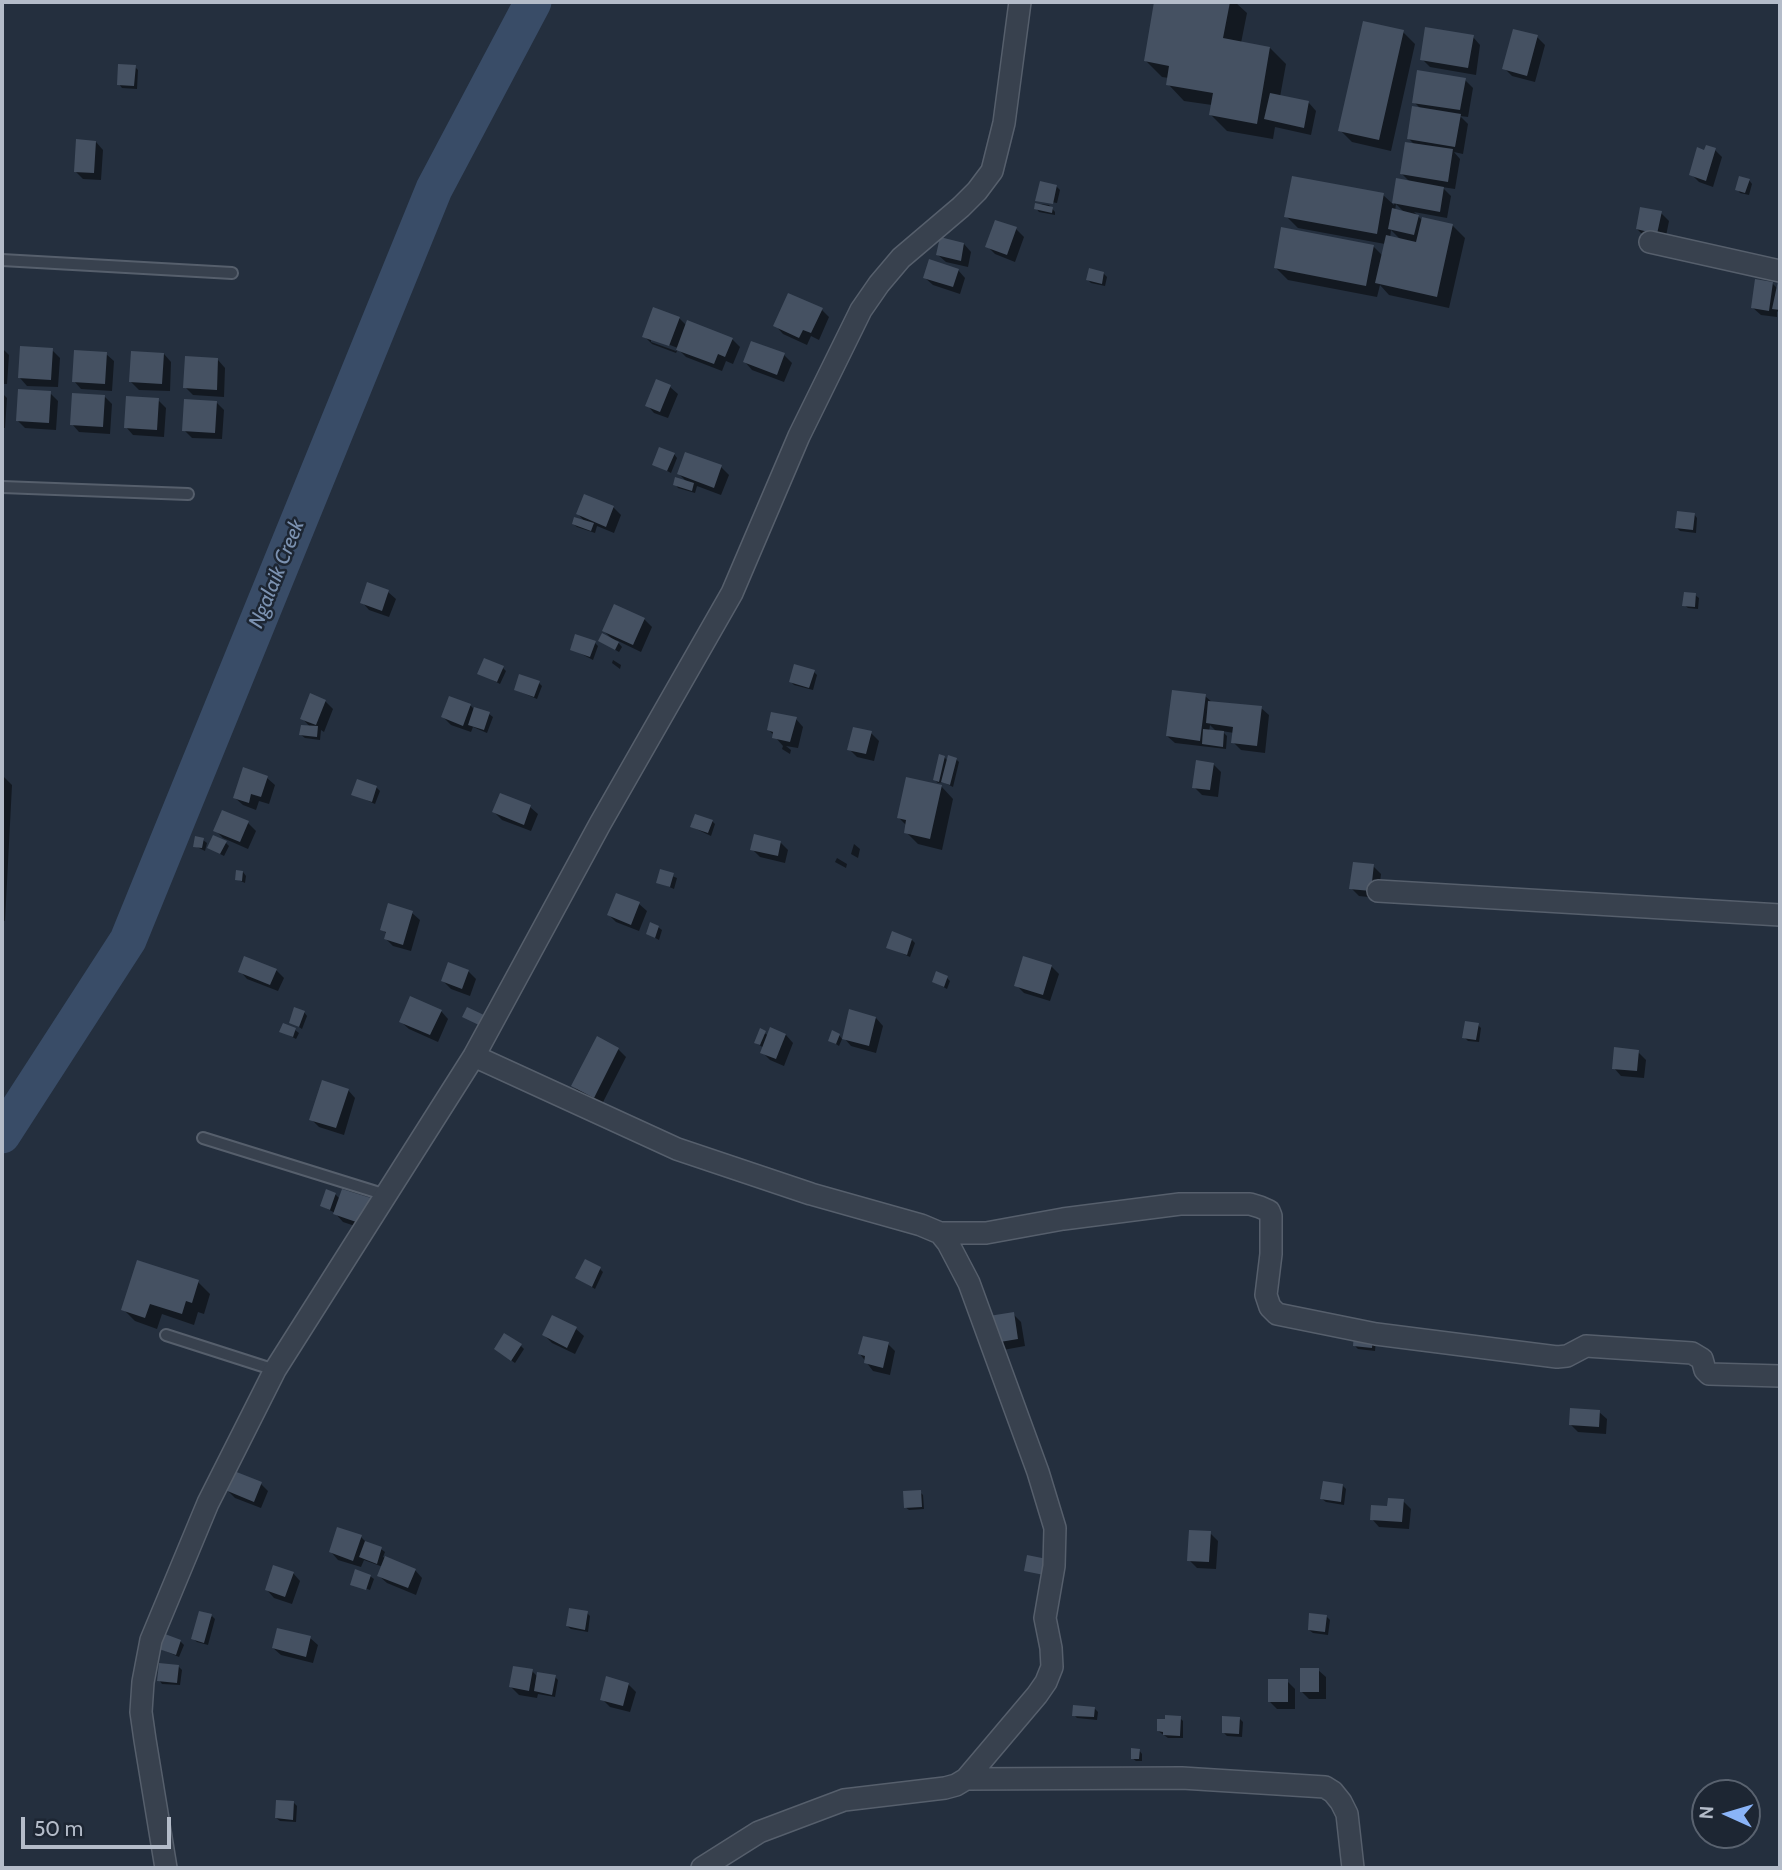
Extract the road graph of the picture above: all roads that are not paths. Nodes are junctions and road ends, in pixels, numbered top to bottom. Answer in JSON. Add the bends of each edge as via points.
{"nodes":[{"id":1,"x":1020,"y":2,"type":"edge"},
{"id":2,"x":1650,"y":242,"type":"dead end"},
{"id":3,"x":2,"y":260,"type":"edge"},
{"id":4,"x":1780,"y":271,"type":"edge"},
{"id":5,"x":232,"y":273,"type":"dead end"},
{"id":6,"x":2,"y":486,"type":"edge"},
{"id":7,"x":188,"y":494,"type":"dead end"},
{"id":8,"x":1378,"y":891,"type":"dead end"},
{"id":9,"x":1780,"y":915,"type":"edge"},
{"id":10,"x":474,"y":1056,"type":"junction"},
{"id":11,"x":202,"y":1138,"type":"dead end"},
{"id":12,"x":386,"y":1195,"type":"junction"},
{"id":13,"x":940,"y":1234,"type":"junction"},
{"id":14,"x":166,"y":1335,"type":"dead end"},
{"id":15,"x":275,"y":1370,"type":"junction"},
{"id":16,"x":1780,"y":1376,"type":"edge"},
{"id":17,"x":966,"y":1779,"type":"junction"},
{"id":18,"x":166,"y":1868,"type":"edge"},
{"id":19,"x":702,"y":1868,"type":"edge"},
{"id":20,"x":1353,"y":1868,"type":"edge"}],
"edges":[{"from":1,"to":10,"type":"street","via":[[1004,123],[992,172],[961,207],[901,258],[861,310],[799,436],[732,593]]},
{"from":2,"to":4,"type":"street"},
{"from":3,"to":5,"type":"lane"},
{"from":6,"to":7,"type":"lane"},
{"from":8,"to":9,"type":"street"},
{"from":10,"to":12,"type":"street"},
{"from":10,"to":13,"type":"street","via":[[677,1149]]},
{"from":11,"to":12,"type":"lane"},
{"from":12,"to":15,"type":"street"},
{"from":13,"to":16,"type":"street","via":[[986,1233],[1180,1204],[1250,1204],[1271,1216],[1266,1295],[1278,1314],[1377,1334],[1557,1357],[1586,1346],[1692,1353],[1702,1359],[1709,1374]]},
{"from":13,"to":17,"type":"street","via":[[969,1283],[1055,1528],[1045,1618],[1052,1667],[1037,1695]]},
{"from":14,"to":15,"type":"lane"},
{"from":15,"to":18,"type":"street","via":[[208,1503],[151,1640],[141,1712]]},
{"from":17,"to":19,"type":"street","via":[[945,1788],[844,1800],[759,1832]]},
{"from":17,"to":20,"type":"street","via":[[1182,1778],[1325,1787],[1347,1814]]}]}
